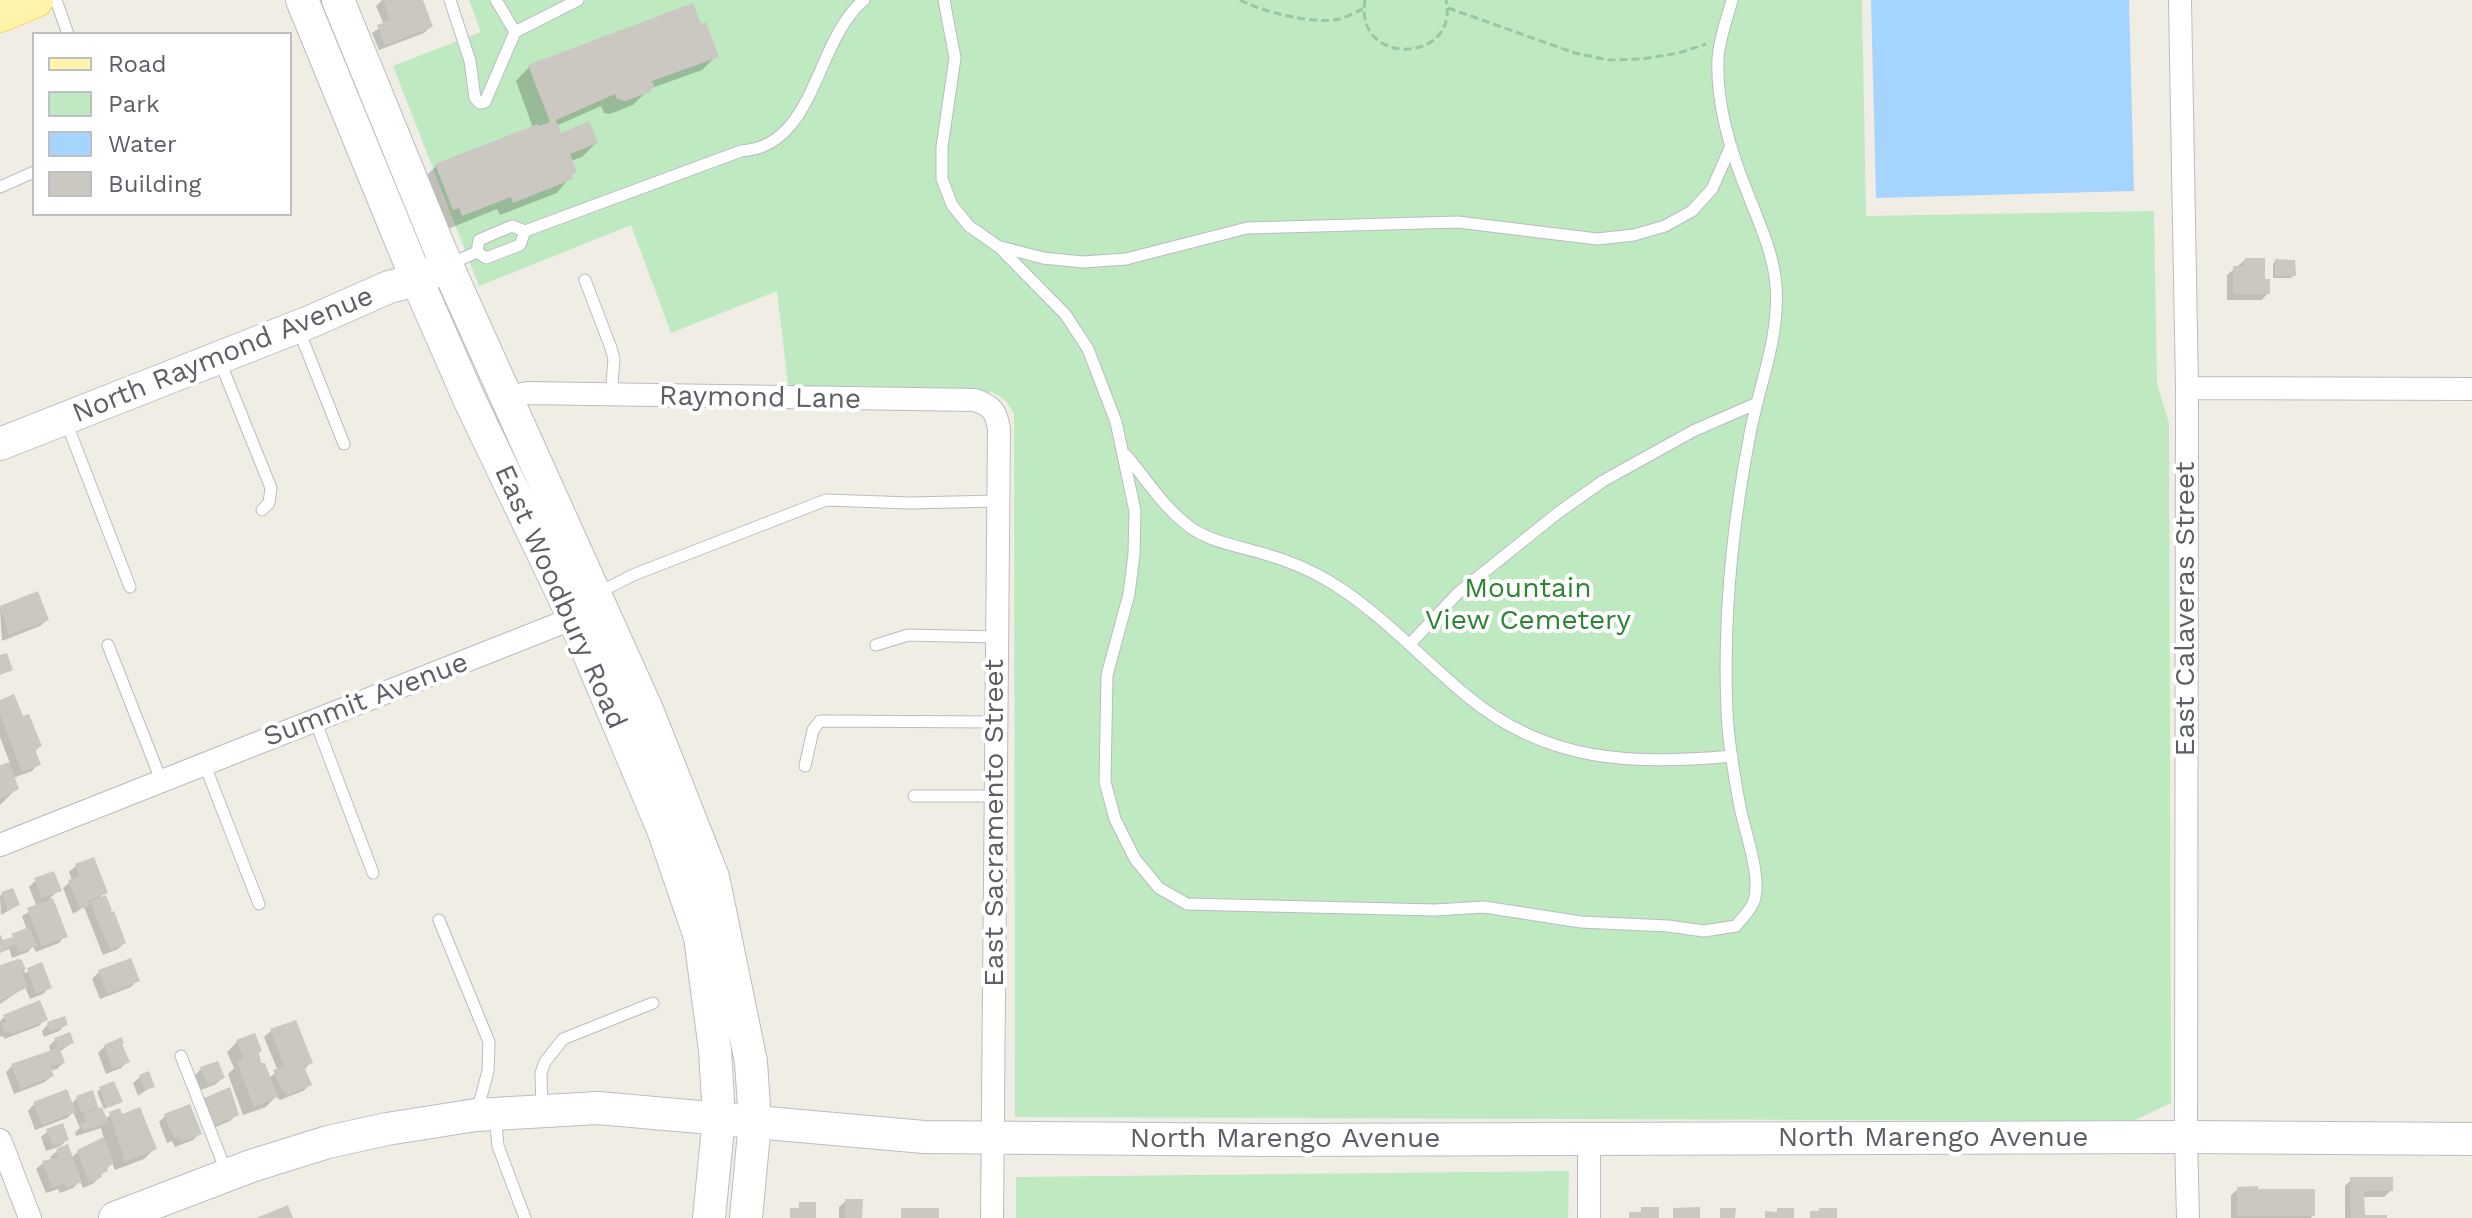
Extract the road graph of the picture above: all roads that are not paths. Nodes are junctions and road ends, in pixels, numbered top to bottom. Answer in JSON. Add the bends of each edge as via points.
{"nodes":[{"id":1,"x":36,"y":0,"type":"edge"},
{"id":2,"x":56,"y":0,"type":"edge"},
{"id":3,"x":302,"y":0,"type":"edge"},
{"id":4,"x":338,"y":0,"type":"edge"},
{"id":5,"x":450,"y":0,"type":"edge"},
{"id":6,"x":496,"y":0,"type":"edge"},
{"id":7,"x":578,"y":0,"type":"edge"},
{"id":8,"x":864,"y":0,"type":"edge"},
{"id":9,"x":944,"y":0,"type":"edge"},
{"id":10,"x":1732,"y":0,"type":"edge"},
{"id":11,"x":2180,"y":0,"type":"edge"},
{"id":12,"x":0,"y":15,"type":"edge"},
{"id":13,"x":67,"y":32,"type":"edge"},
{"id":14,"x":515,"y":32,"type":"junction"},
{"id":15,"x":1731,"y":146,"type":"junction"},
{"id":16,"x":32,"y":173,"type":"edge"},
{"id":17,"x":0,"y":187,"type":"edge"},
{"id":18,"x":525,"y":231,"type":"junction"},
{"id":19,"x":999,"y":247,"type":"junction"},
{"id":20,"x":477,"y":252,"type":"junction"},
{"id":21,"x":447,"y":266,"type":"junction"},
{"id":22,"x":417,"y":280,"type":"junction"},
{"id":23,"x":585,"y":280,"type":"dead end"},
{"id":24,"x":297,"y":327,"type":"junction"},
{"id":25,"x":218,"y":358,"type":"junction"},
{"id":26,"x":2187,"y":388,"type":"junction"},
{"id":27,"x":2472,"y":389,"type":"edge"},
{"id":28,"x":611,"y":396,"type":"junction"},
{"id":29,"x":504,"y":397,"type":"junction"},
{"id":30,"x":1755,"y":404,"type":"junction"},
{"id":31,"x":65,"y":419,"type":"junction"},
{"id":32,"x":999,"y":429,"type":"joint"},
{"id":33,"x":0,"y":444,"type":"edge"},
{"id":34,"x":344,"y":444,"type":"dead end"},
{"id":35,"x":1124,"y":452,"type":"junction"},
{"id":36,"x":998,"y":501,"type":"junction"},
{"id":37,"x":262,"y":510,"type":"dead end"},
{"id":38,"x":130,"y":587,"type":"dead end"},
{"id":39,"x":579,"y":606,"type":"junction"},
{"id":40,"x":997,"y":637,"type":"junction"},
{"id":41,"x":1411,"y":643,"type":"junction"},
{"id":42,"x":108,"y":645,"type":"dead end"},
{"id":43,"x":876,"y":645,"type":"dead end"},
{"id":44,"x":315,"y":720,"type":"junction"},
{"id":45,"x":996,"y":722,"type":"junction"},
{"id":46,"x":1732,"y":756,"type":"junction"},
{"id":47,"x":204,"y":763,"type":"junction"},
{"id":48,"x":805,"y":766,"type":"dead end"},
{"id":49,"x":159,"y":780,"type":"junction"},
{"id":50,"x":914,"y":796,"type":"dead end"},
{"id":51,"x":996,"y":796,"type":"junction"},
{"id":52,"x":0,"y":844,"type":"edge"},
{"id":53,"x":373,"y":873,"type":"dead end"},
{"id":54,"x":259,"y":904,"type":"dead end"},
{"id":55,"x":439,"y":920,"type":"dead end"},
{"id":56,"x":653,"y":1003,"type":"dead end"},
{"id":57,"x":181,"y":1056,"type":"dead end"},
{"id":58,"x":542,"y":1111,"type":"junction"},
{"id":59,"x":486,"y":1115,"type":"junction"},
{"id":60,"x":719,"y":1118,"type":"junction"},
{"id":61,"x":755,"y":1122,"type":"junction"},
{"id":62,"x":993,"y":1137,"type":"junction"},
{"id":63,"x":2186,"y":1137,"type":"junction"},
{"id":64,"x":1589,"y":1138,"type":"junction"},
{"id":65,"x":2472,"y":1139,"type":"edge"},
{"id":66,"x":0,"y":1140,"type":"edge"},
{"id":67,"x":228,"y":1175,"type":"junction"},
{"id":68,"x":30,"y":1218,"type":"edge"},
{"id":69,"x":115,"y":1218,"type":"edge"},
{"id":70,"x":525,"y":1218,"type":"edge"},
{"id":71,"x":709,"y":1218,"type":"edge"},
{"id":72,"x":746,"y":1218,"type":"edge"},
{"id":73,"x":992,"y":1218,"type":"edge"},
{"id":74,"x":1589,"y":1218,"type":"edge"},
{"id":75,"x":2188,"y":1218,"type":"edge"}],
"edges":[{"from":1,"to":12,"type":"main road"},
{"from":2,"to":13,"type":"lane"},
{"from":3,"to":22,"type":"street","name":"East Woodbury Road"},
{"from":4,"to":21,"type":"street","name":"East Woodbury Road"},
{"from":5,"to":14,"type":"lane","via":[[480,103],[485,102]]},
{"from":6,"to":14,"type":"lane"},
{"from":7,"to":14,"type":"lane"},
{"from":8,"to":18,"type":"lane","via":[[850,11],[807,99],[779,138]]},
{"from":9,"to":19,"type":"lane","via":[[955,58],[942,179],[960,216]]},
{"from":10,"to":15,"type":"lane","via":[[1721,40],[1719,80]]},
{"from":11,"to":26,"type":"street","name":"East Calaveras Street"},
{"from":15,"to":19,"type":"lane","via":[[1712,189],[1692,211],[1634,235],[1597,239],[1458,222],[1247,228],[1126,259],[1083,262]]},
{"from":15,"to":30,"type":"lane","via":[[1776,284],[1771,351]]},
{"from":16,"to":17,"type":"lane"},
{"from":18,"to":20,"type":"lane","via":[[512,226],[494,232],[479,240]]},
{"from":18,"to":20,"type":"lane","via":[[520,245],[503,253],[486,258]]},
{"from":19,"to":35,"type":"lane","via":[[1065,314],[1088,349]]},
{"from":20,"to":21,"type":"lane"},
{"from":21,"to":22,"type":"street","name":"North Raymond Avenue"},
{"from":21,"to":29,"type":"street","name":"East Woodbury Road"},
{"from":22,"to":24,"type":"street","name":"North Raymond Avenue"},
{"from":22,"to":39,"type":"street","name":"East Woodbury Road","via":[[471,403]]},
{"from":23,"to":28,"type":"lane","via":[[614,359]]},
{"from":24,"to":25,"type":"street","name":"North Raymond Avenue"},
{"from":24,"to":34,"type":"lane"},
{"from":25,"to":31,"type":"street","name":"North Raymond Avenue"},
{"from":25,"to":37,"type":"lane","via":[[271,488]]},
{"from":26,"to":27,"type":"street"},
{"from":26,"to":63,"type":"street","name":"East Calaveras Street"},
{"from":28,"to":29,"type":"street","name":"Raymond Lane"},
{"from":28,"to":32,"type":"street","name":"Raymond Lane","via":[[975,400],[990,406]]},
{"from":29,"to":39,"type":"street","name":"East Woodbury Road"},
{"from":30,"to":41,"type":"lane","via":[[1647,455],[1570,504],[1458,593]]},
{"from":30,"to":46,"type":"lane","via":[[1728,581],[1727,713]]},
{"from":31,"to":33,"type":"street","name":"North Raymond Avenue"},
{"from":31,"to":38,"type":"lane"},
{"from":32,"to":36,"type":"street","name":"East Sacramento Street"},
{"from":35,"to":41,"type":"lane","via":[[1171,511],[1196,531],[1297,564],[1372,609]]},
{"from":35,"to":46,"type":"lane","via":[[1135,511],[1134,555],[1107,675],[1105,782],[1115,819],[1135,859],[1159,888],[1187,904],[1484,907],[1581,922],[1704,931],[1736,926],[1753,904],[1756,886]]},
{"from":36,"to":39,"type":"lane","via":[[826,500],[633,575]]},
{"from":36,"to":40,"type":"street","name":"East Sacramento Street"},
{"from":39,"to":44,"type":"street","name":"Summit Avenue"},
{"from":39,"to":60,"type":"street","name":"East Woodbury Road","via":[[700,937]]},
{"from":39,"to":61,"type":"street","name":"East Woodbury Road","via":[[648,712],[713,877],[751,1062]]},
{"from":40,"to":43,"type":"lane","via":[[908,635]]},
{"from":40,"to":45,"type":"street","name":"East Sacramento Street"},
{"from":41,"to":46,"type":"lane","via":[[1470,699],[1546,743],[1631,761]]},
{"from":42,"to":49,"type":"lane"},
{"from":44,"to":47,"type":"street","name":"Summit Avenue"},
{"from":44,"to":53,"type":"lane"},
{"from":45,"to":48,"type":"lane","via":[[820,721]]},
{"from":45,"to":51,"type":"street","name":"East Sacramento Street"},
{"from":47,"to":49,"type":"street","name":"Summit Avenue"},
{"from":47,"to":54,"type":"lane"},
{"from":49,"to":52,"type":"street","name":"Summit Avenue"},
{"from":50,"to":51,"type":"lane"},
{"from":51,"to":62,"type":"street","name":"East Sacramento Street"},
{"from":55,"to":59,"type":"lane","via":[[489,1042]]},
{"from":56,"to":58,"type":"lane","via":[[563,1039],[541,1073]]},
{"from":57,"to":67,"type":"lane"},
{"from":58,"to":59,"type":"street","name":"North Marengo Avenue"},
{"from":58,"to":60,"type":"street","name":"North Marengo Avenue","via":[[598,1108]]},
{"from":59,"to":67,"type":"street","name":"North Marengo Avenue","via":[[328,1142]]},
{"from":59,"to":70,"type":"lane"},
{"from":60,"to":61,"type":"street","name":"North Marengo Avenue"},
{"from":60,"to":71,"type":"street","name":"East Woodbury Road"},
{"from":61,"to":62,"type":"street","name":"North Marengo Avenue","via":[[924,1137]]},
{"from":61,"to":72,"type":"street","name":"East Woodbury Road"},
{"from":62,"to":64,"type":"street","name":"North Marengo Avenue"},
{"from":62,"to":73,"type":"street","name":"East Sacramento Street"},
{"from":63,"to":64,"type":"street","name":"North Marengo Avenue"},
{"from":63,"to":65,"type":"street","name":"North Marengo Avenue"},
{"from":63,"to":75,"type":"street","name":"East Calaveras Street"},
{"from":64,"to":74,"type":"street"},
{"from":66,"to":68,"type":"street"},
{"from":67,"to":69,"type":"street","name":"North Marengo Avenue"}]}
